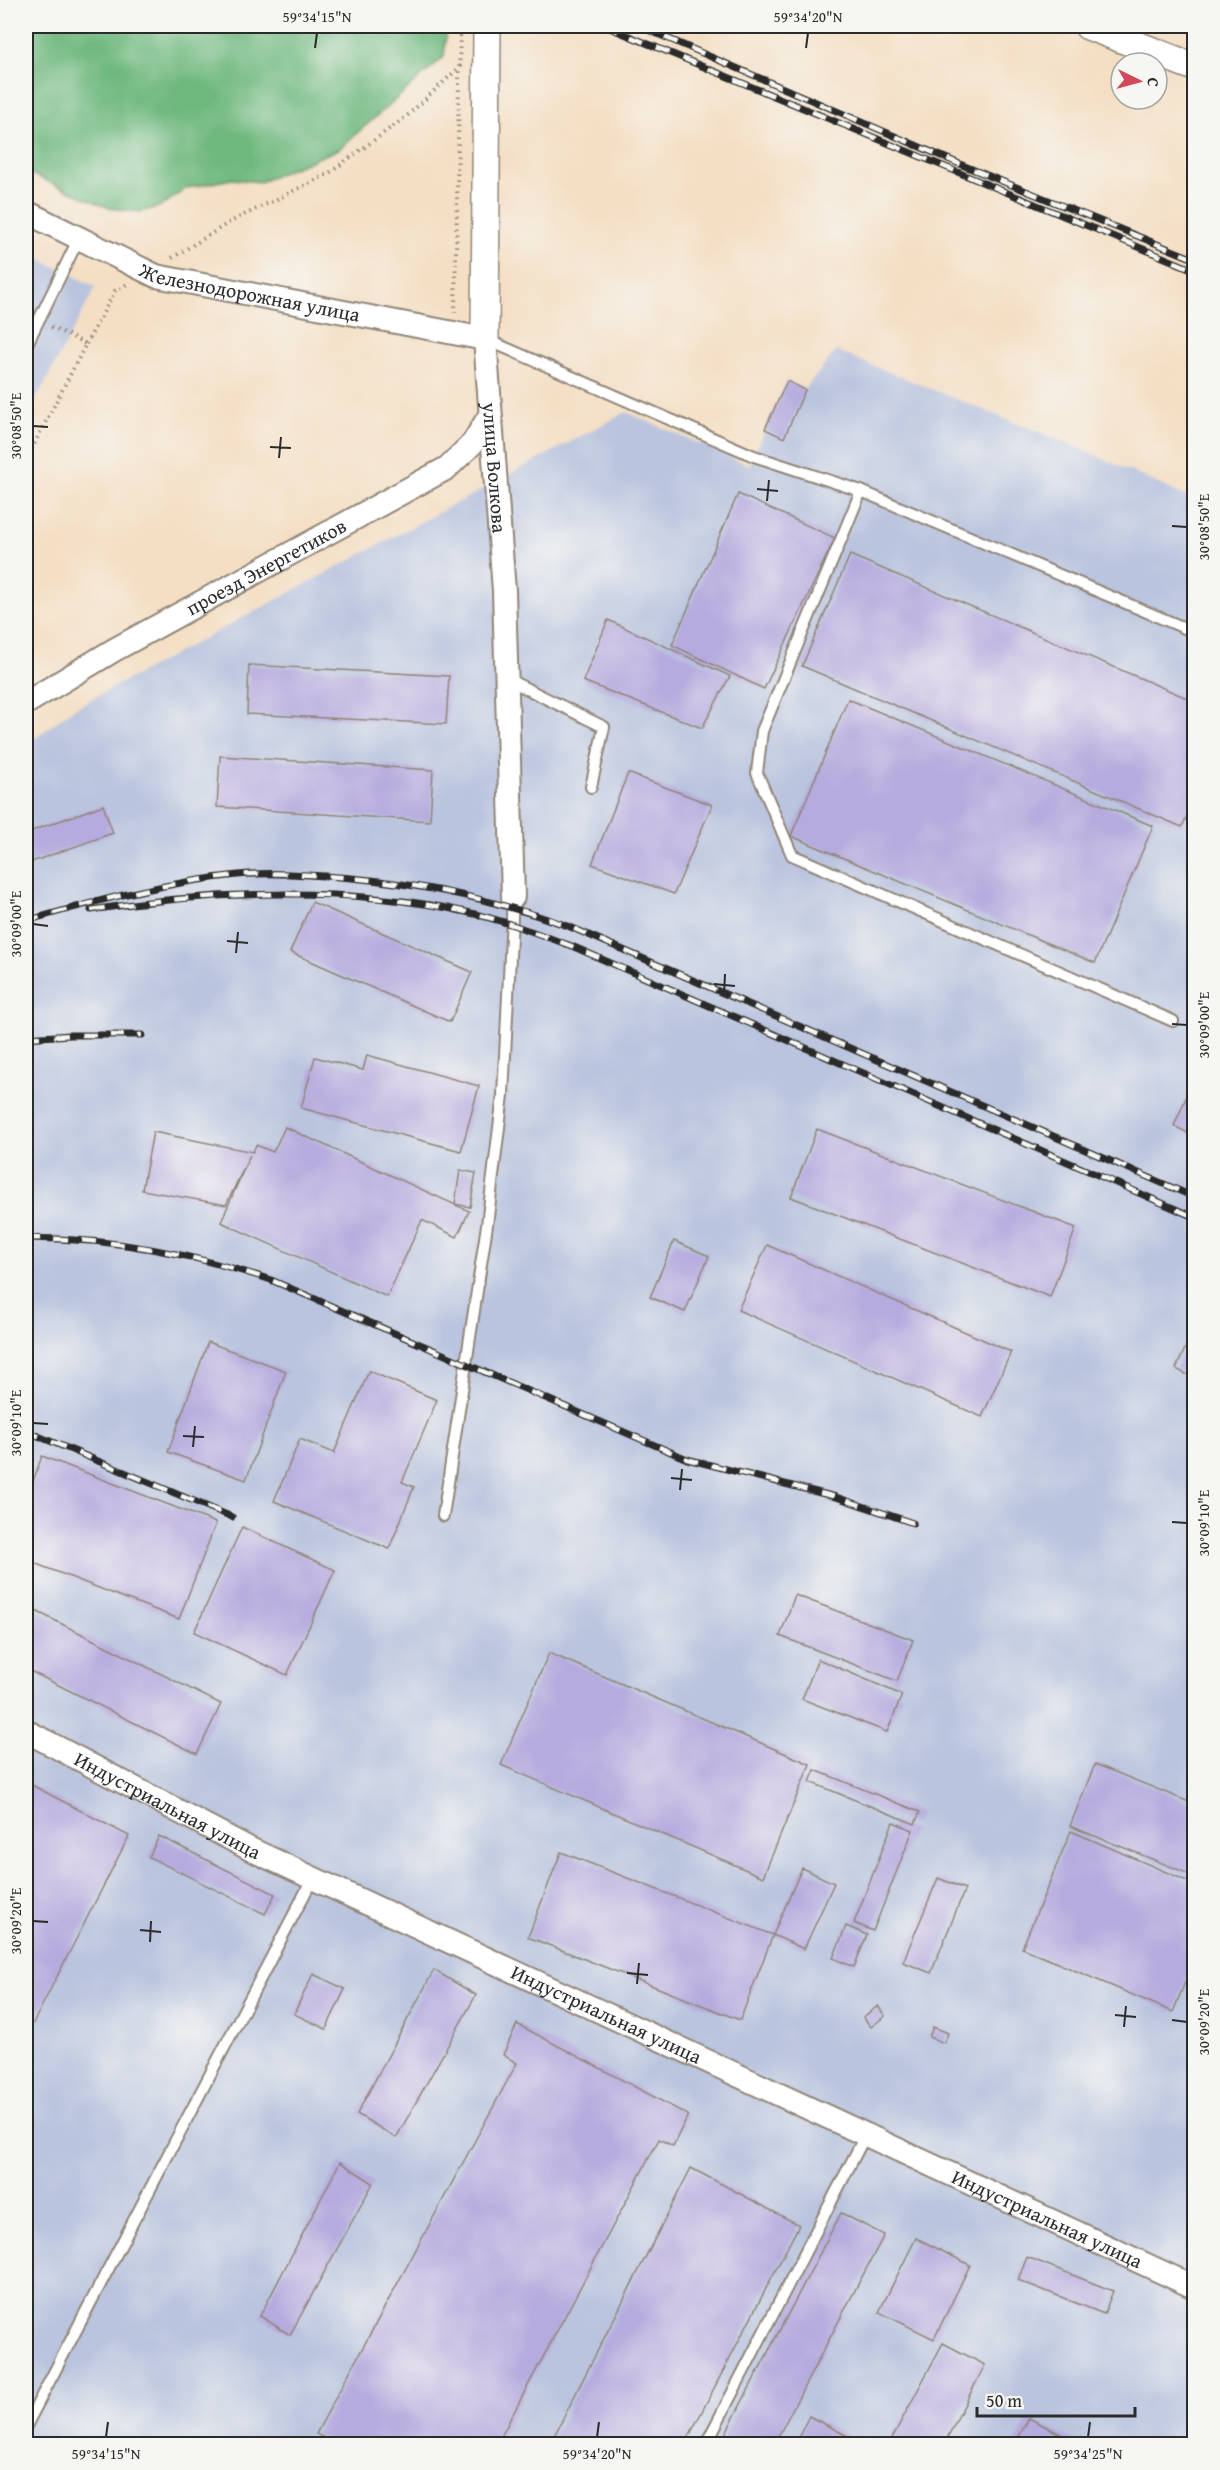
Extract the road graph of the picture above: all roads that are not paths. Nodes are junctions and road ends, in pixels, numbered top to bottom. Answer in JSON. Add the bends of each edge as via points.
{"nodes":[{"id":1,"x":1088,"y":26,"type":"edge"},
{"id":2,"x":487,"y":32,"type":"edge"},
{"id":3,"x":1194,"y":67,"type":"edge"},
{"id":4,"x":26,"y":212,"type":"edge"},
{"id":5,"x":79,"y":238,"type":"junction"},
{"id":6,"x":485,"y":339,"type":"junction"},
{"id":7,"x":26,"y":346,"type":"edge"},
{"id":8,"x":490,"y":415,"type":"junction"},
{"id":9,"x":861,"y":491,"type":"junction"},
{"id":10,"x":1194,"y":632,"type":"edge"},
{"id":11,"x":506,"y":678,"type":"junction"},
{"id":12,"x":26,"y":703,"type":"edge"},
{"id":13,"x":591,"y":787,"type":"dead end"},
{"id":14,"x":513,"y":897,"type":"joint"},
{"id":15,"x":1173,"y":1021,"type":"dead end"},
{"id":16,"x":443,"y":1516,"type":"dead end"},
{"id":17,"x":26,"y":1731,"type":"edge"},
{"id":18,"x":314,"y":1878,"type":"junction"},
{"id":19,"x":866,"y":2134,"type":"junction"},
{"id":20,"x":1194,"y":2287,"type":"edge"},
{"id":21,"x":26,"y":2426,"type":"edge"},
{"id":22,"x":706,"y":2445,"type":"edge"}],
"edges":[{"from":1,"to":3,"type":"street"},
{"from":2,"to":6,"type":"street","name":"улица Волкова"},
{"from":4,"to":5,"type":"street","name":"Железнодорожная улица"},
{"from":5,"to":6,"type":"street","name":"Железнодорожная улица","via":[[156,276]]},
{"from":5,"to":7,"type":"lane"},
{"from":6,"to":8,"type":"street","name":"улица Волкова"},
{"from":6,"to":9,"type":"lane","via":[[754,456]]},
{"from":8,"to":11,"type":"street","name":"улица Волкова","via":[[504,591]]},
{"from":8,"to":12,"type":"street","name":"проезд Энергетиков","via":[[473,443],[447,468],[114,650]]},
{"from":9,"to":10,"type":"lane"},
{"from":9,"to":15,"type":"lane","via":[[762,731],[757,773],[792,855]]},
{"from":11,"to":13,"type":"lane","via":[[604,727]]},
{"from":11,"to":14,"type":"street","name":"улица Волкова"},
{"from":14,"to":16,"type":"lane","via":[[502,1095],[487,1225]]},
{"from":17,"to":18,"type":"street","name":"Индустриальная улица","via":[[250,1849]]},
{"from":18,"to":19,"type":"street","name":"Индустриальная улица"},
{"from":18,"to":21,"type":"lane"},
{"from":19,"to":20,"type":"street","name":"Индустриальная улица"},
{"from":19,"to":22,"type":"lane"}]}
